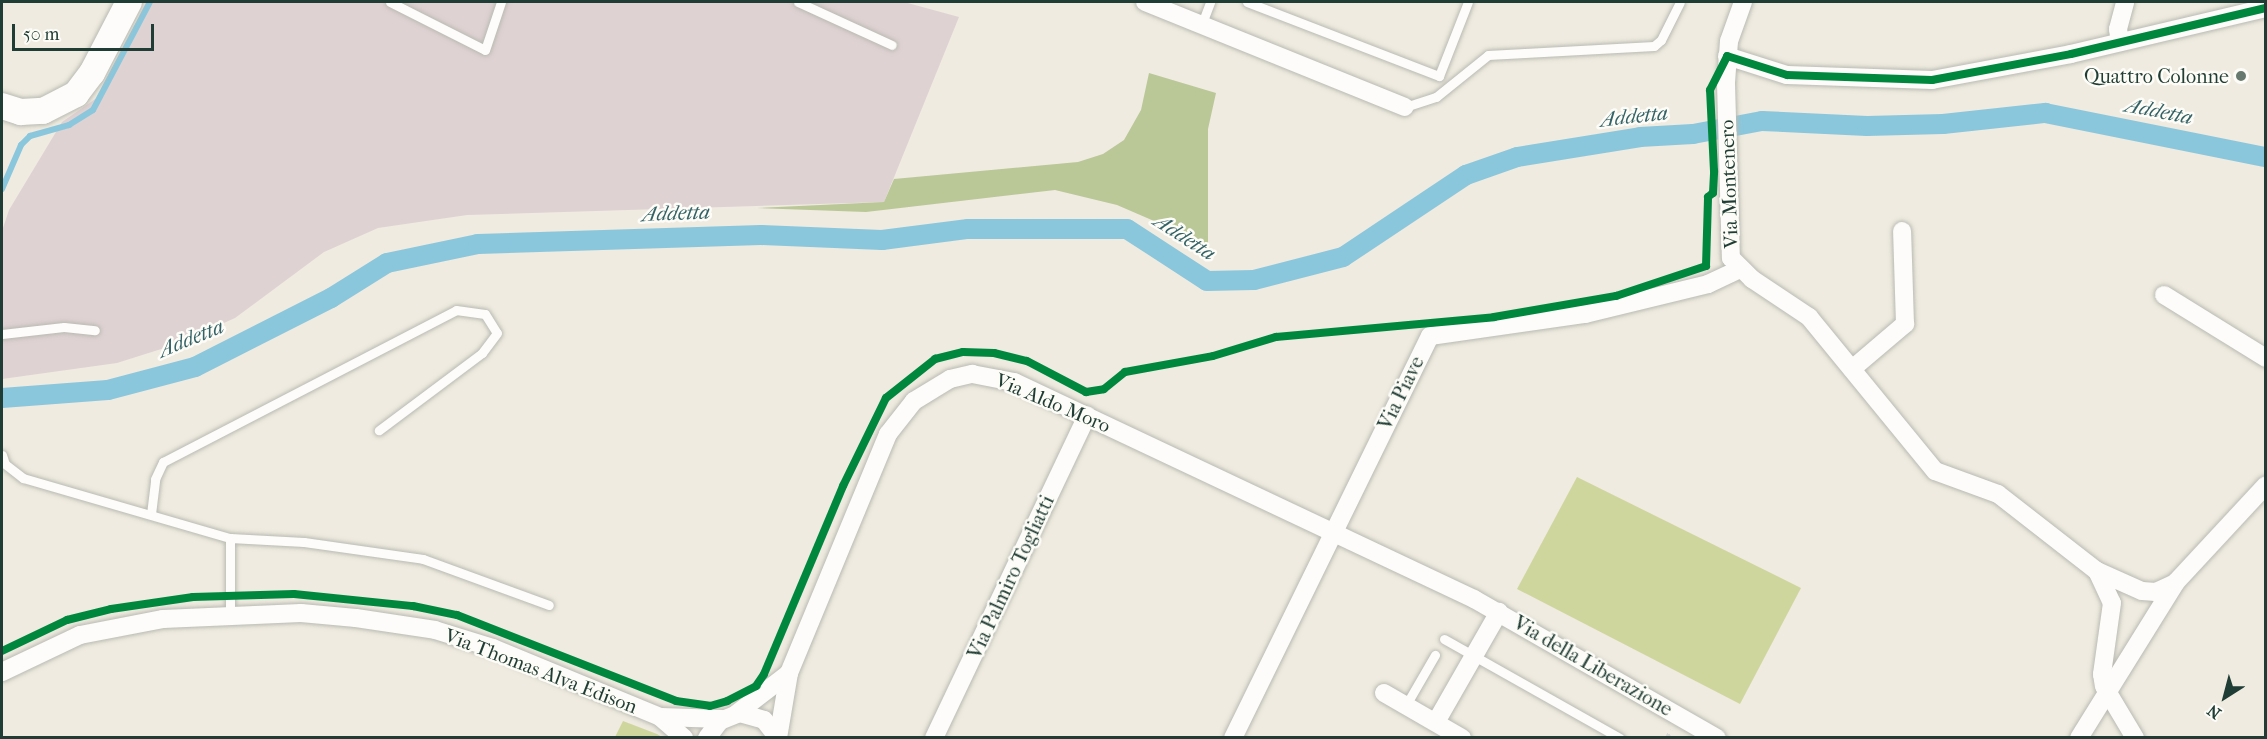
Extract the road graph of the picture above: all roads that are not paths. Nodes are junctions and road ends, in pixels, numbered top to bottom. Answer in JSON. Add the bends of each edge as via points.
{"nodes":[{"id":1,"x":129,"y":2,"type":"edge"},
{"id":2,"x":390,"y":2,"type":"edge"},
{"id":3,"x":501,"y":2,"type":"edge"},
{"id":4,"x":798,"y":2,"type":"edge"},
{"id":5,"x":1145,"y":2,"type":"edge"},
{"id":6,"x":1210,"y":2,"type":"edge"},
{"id":7,"x":1246,"y":2,"type":"edge"},
{"id":8,"x":1468,"y":2,"type":"edge"},
{"id":9,"x":1680,"y":2,"type":"edge"},
{"id":10,"x":1743,"y":2,"type":"edge"},
{"id":11,"x":2125,"y":2,"type":"edge"},
{"id":12,"x":2265,"y":8,"type":"edge"},
{"id":13,"x":1201,"y":26,"type":"junction"},
{"id":14,"x":2120,"y":42,"type":"junction"},
{"id":15,"x":892,"y":45,"type":"dead end"},
{"id":16,"x":1727,"y":56,"type":"junction"},
{"id":17,"x":2,"y":106,"type":"edge"},
{"id":18,"x":1405,"y":107,"type":"joint"},
{"id":19,"x":1902,"y":231,"type":"dead end"},
{"id":20,"x":1740,"y":268,"type":"junction"},
{"id":21,"x":2164,"y":295,"type":"dead end"},
{"id":22,"x":95,"y":330,"type":"dead end"},
{"id":23,"x":2,"y":334,"type":"edge"},
{"id":24,"x":2265,"y":358,"type":"edge"},
{"id":25,"x":1852,"y":369,"type":"junction"},
{"id":26,"x":1087,"y":416,"type":"junction"},
{"id":27,"x":379,"y":430,"type":"dead end"},
{"id":28,"x":2,"y":455,"type":"edge"},
{"id":29,"x":2265,"y":485,"type":"edge"},
{"id":30,"x":151,"y":514,"type":"junction"},
{"id":31,"x":1334,"y":532,"type":"junction"},
{"id":32,"x":230,"y":538,"type":"junction"},
{"id":33,"x":2097,"y":571,"type":"junction"},
{"id":34,"x":2176,"y":582,"type":"junction"},
{"id":35,"x":549,"y":605,"type":"dead end"},
{"id":36,"x":1499,"y":612,"type":"junction"},
{"id":37,"x":230,"y":614,"type":"junction"},
{"id":38,"x":1444,"y":639,"type":"dead end"},
{"id":39,"x":1436,"y":655,"type":"dead end"},
{"id":40,"x":1474,"y":656,"type":"junction"},
{"id":41,"x":2,"y":672,"type":"edge"},
{"id":42,"x":789,"y":673,"type":"junction"},
{"id":43,"x":1384,"y":693,"type":"dead end"},
{"id":44,"x":2107,"y":693,"type":"junction"},
{"id":45,"x":1406,"y":705,"type":"junction"},
{"id":46,"x":729,"y":716,"type":"junction"},
{"id":47,"x":660,"y":717,"type":"junction"},
{"id":48,"x":1436,"y":722,"type":"junction"},
{"id":49,"x":684,"y":738,"type":"edge"},
{"id":50,"x":707,"y":738,"type":"edge"},
{"id":51,"x":778,"y":738,"type":"edge"},
{"id":52,"x":934,"y":738,"type":"edge"},
{"id":53,"x":1233,"y":738,"type":"edge"},
{"id":54,"x":1462,"y":738,"type":"edge"},
{"id":55,"x":1620,"y":738,"type":"edge"},
{"id":56,"x":1718,"y":738,"type":"edge"},
{"id":57,"x":2079,"y":738,"type":"edge"},
{"id":58,"x":2135,"y":738,"type":"edge"}],
"edges":[{"from":1,"to":17,"type":"street","via":[[92,73],[77,93],[43,111],[21,112]]},
{"from":2,"to":3,"type":"lane","via":[[485,50]]},
{"from":4,"to":15,"type":"lane"},
{"from":5,"to":13,"type":"street"},
{"from":6,"to":13,"type":"lane"},
{"from":7,"to":8,"type":"lane","via":[[1439,76]]},
{"from":9,"to":18,"type":"lane","via":[[1654,46],[1488,55],[1436,97]]},
{"from":10,"to":16,"type":"street","name":"Via Montenero"},
{"from":11,"to":14,"type":"street","via":[[2118,29]]},
{"from":12,"to":14,"type":"street"},
{"from":13,"to":18,"type":"street"},
{"from":14,"to":16,"type":"street","via":[[1932,80],[1786,75]]},
{"from":16,"to":20,"type":"street","name":"Via Montenero","via":[[1729,247],[1731,258]]},
{"from":19,"to":25,"type":"street","via":[[1905,324]]},
{"from":20,"to":25,"type":"street","name":"Via Montenero","via":[[1794,303]]},
{"from":20,"to":31,"type":"street","name":"Via Piave","via":[[1708,285],[1585,314],[1430,336]]},
{"from":21,"to":24,"type":"street"},
{"from":22,"to":23,"type":"lane","via":[[64,327]]},
{"from":25,"to":33,"type":"street","name":"Via Montenero","via":[[1943,476],[1972,482],[2026,513]]},
{"from":26,"to":31,"type":"street","name":"Via Aldo Moro"},
{"from":26,"to":42,"type":"street","name":"Via Aldo Moro","via":[[994,375],[950,379],[914,400],[888,434]]},
{"from":26,"to":52,"type":"street","name":"Via Palmiro Togliatti"},
{"from":27,"to":30,"type":"lane","via":[[482,353],[497,333],[485,314],[456,310],[163,462],[155,479]]},
{"from":28,"to":30,"type":"lane","via":[[5,464],[23,478]]},
{"from":29,"to":34,"type":"street"},
{"from":30,"to":32,"type":"lane"},
{"from":31,"to":36,"type":"street","name":"Via della Liberazione"},
{"from":31,"to":53,"type":"street","name":"Via Piave"},
{"from":32,"to":35,"type":"lane","via":[[304,542],[423,559]]},
{"from":32,"to":37,"type":"lane"},
{"from":33,"to":34,"type":"street","via":[[2142,591],[2156,592]]},
{"from":33,"to":44,"type":"street","via":[[2112,603],[2102,674]]},
{"from":34,"to":44,"type":"street"},
{"from":36,"to":40,"type":"street","name":"Via della Liberazione"},
{"from":36,"to":56,"type":"street","name":"Via della Liberazione"},
{"from":37,"to":41,"type":"street","name":"Via Thomas Alva Edison","via":[[115,626],[80,636]]},
{"from":37,"to":47,"type":"street","name":"Via Thomas Alva Edison","via":[[301,613],[435,630],[493,648]]},
{"from":38,"to":40,"type":"lane"},
{"from":39,"to":45,"type":"lane"},
{"from":40,"to":48,"type":"street","name":"Via della Liberazione"},
{"from":40,"to":55,"type":"lane"},
{"from":42,"to":46,"type":"street"},
{"from":42,"to":51,"type":"street","name":"Via Aldo Moro"},
{"from":43,"to":45,"type":"street"},
{"from":44,"to":57,"type":"street"},
{"from":44,"to":58,"type":"street"},
{"from":45,"to":48,"type":"street"},
{"from":46,"to":47,"type":"street","name":"Via Thomas Alva Edison","via":[[695,721]]},
{"from":46,"to":50,"type":"street"},
{"from":46,"to":51,"type":"street","name":"Via Thomas Alva Edison","via":[[764,720]]},
{"from":47,"to":49,"type":"street","name":"Via Thomas Alva Edison"},
{"from":48,"to":54,"type":"street"}]}
